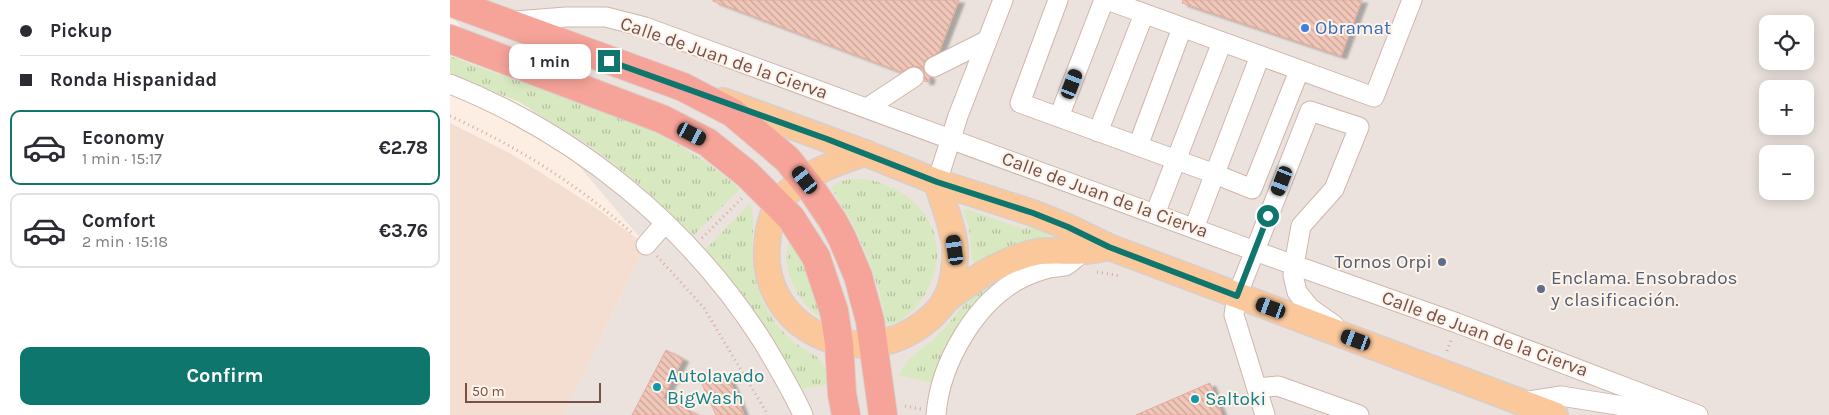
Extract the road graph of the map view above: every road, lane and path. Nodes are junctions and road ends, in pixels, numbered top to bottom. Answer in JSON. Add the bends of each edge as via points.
{"nodes":[{"id":1,"x":1002,"y":0,"type":"edge"},
{"id":2,"x":1058,"y":0,"type":"edge"},
{"id":3,"x":1105,"y":0,"type":"edge"},
{"id":4,"x":1412,"y":0,"type":"edge"},
{"id":5,"x":450,"y":2,"type":"edge"},
{"id":6,"x":1144,"y":14,"type":"junction"},
{"id":7,"x":504,"y":22,"type":"junction"},
{"id":8,"x":1182,"y":28,"type":"junction"},
{"id":9,"x":450,"y":39,"type":"edge"},
{"id":10,"x":986,"y":41,"type":"junction"},
{"id":11,"x":1222,"y":42,"type":"junction"},
{"id":12,"x":1260,"y":56,"type":"junction"},
{"id":13,"x":934,"y":67,"type":"dead end"},
{"id":14,"x":1299,"y":70,"type":"junction"},
{"id":15,"x":914,"y":77,"type":"dead end"},
{"id":16,"x":450,"y":84,"type":"edge"},
{"id":17,"x":682,"y":87,"type":"junction"},
{"id":18,"x":867,"y":108,"type":"junction"},
{"id":19,"x":958,"y":116,"type":"junction"},
{"id":20,"x":1059,"y":117,"type":"junction"},
{"id":21,"x":922,"y":129,"type":"junction"},
{"id":22,"x":1098,"y":132,"type":"junction"},
{"id":23,"x":952,"y":138,"type":"junction"},
{"id":24,"x":1138,"y":146,"type":"junction"},
{"id":25,"x":865,"y":153,"type":"junction"},
{"id":26,"x":1176,"y":160,"type":"junction"},
{"id":27,"x":1215,"y":174,"type":"junction"},
{"id":28,"x":805,"y":180,"type":"junction"},
{"id":29,"x":937,"y":182,"type":"junction"},
{"id":30,"x":778,"y":205,"type":"junction"},
{"id":31,"x":1154,"y":214,"type":"junction"},
{"id":32,"x":665,"y":223,"type":"junction"},
{"id":33,"x":1194,"y":228,"type":"junction"},
{"id":34,"x":646,"y":245,"type":"dead end"},
{"id":35,"x":1109,"y":247,"type":"junction"},
{"id":36,"x":1255,"y":250,"type":"junction"},
{"id":37,"x":1087,"y":262,"type":"junction"},
{"id":38,"x":1294,"y":265,"type":"junction"},
{"id":39,"x":1124,"y":277,"type":"dead end"},
{"id":40,"x":1237,"y":296,"type":"junction"},
{"id":41,"x":946,"y":300,"type":"junction"},
{"id":42,"x":1453,"y":335,"type":"dead end"},
{"id":43,"x":1356,"y":340,"type":"junction"},
{"id":44,"x":839,"y":343,"type":"junction"},
{"id":45,"x":874,"y":345,"type":"junction"},
{"id":46,"x":1447,"y":351,"type":"dead end"},
{"id":47,"x":1256,"y":388,"type":"junction"},
{"id":48,"x":1520,"y":402,"type":"junction"},
{"id":49,"x":1350,"y":414,"type":"edge"},
{"id":50,"x":803,"y":415,"type":"edge"},
{"id":51,"x":846,"y":415,"type":"edge"},
{"id":52,"x":883,"y":415,"type":"edge"},
{"id":53,"x":936,"y":415,"type":"edge"},
{"id":54,"x":1265,"y":415,"type":"edge"},
{"id":55,"x":1555,"y":415,"type":"edge"},
{"id":56,"x":1678,"y":415,"type":"edge"},
{"id":57,"x":1698,"y":415,"type":"edge"}],
"edges":[{"from":1,"to":10,"type":"street"},
{"from":2,"to":20,"type":"street","via":[[1020,103]]},
{"from":3,"to":6,"type":"street"},
{"from":3,"to":20,"type":"street"},
{"from":4,"to":14,"type":"street","via":[[1374,97]]},
{"from":5,"to":7,"type":"highway"},
{"from":6,"to":8,"type":"street"},
{"from":6,"to":22,"type":"street"},
{"from":7,"to":17,"type":"highway"},
{"from":7,"to":18,"type":"street","name":"Calle de Juan de la Cierva","via":[[606,17],[654,30]]},
{"from":8,"to":11,"type":"street"},
{"from":8,"to":24,"type":"street"},
{"from":9,"to":30,"type":"highway","via":[[662,119],[707,142],[747,174]]},
{"from":10,"to":13,"type":"street"},
{"from":10,"to":19,"type":"street"},
{"from":11,"to":12,"type":"street"},
{"from":11,"to":26,"type":"street"},
{"from":12,"to":14,"type":"street"},
{"from":12,"to":27,"type":"street"},
{"from":14,"to":27,"type":"street","via":[[1252,189]]},
{"from":15,"to":18,"type":"street"},
{"from":16,"to":32,"type":"street","via":[[532,123],[569,146],[609,174]]},
{"from":17,"to":25,"type":"main road"},
{"from":17,"to":28,"type":"highway","via":[[733,113],[787,159]]},
{"from":18,"to":21,"type":"street","name":"Calle de Juan de la Cierva"},
{"from":19,"to":21,"type":"street"},
{"from":19,"to":23,"type":"street"},
{"from":20,"to":22,"type":"street"},
{"from":21,"to":23,"type":"street","name":"Calle de Juan de la Cierva"},
{"from":22,"to":24,"type":"street"},
{"from":23,"to":29,"type":"street"},
{"from":23,"to":31,"type":"street","name":"Calle de Juan de la Cierva"},
{"from":24,"to":26,"type":"street"},
{"from":25,"to":28,"type":"main road","via":[[836,163]]},
{"from":25,"to":29,"type":"main road"},
{"from":26,"to":27,"type":"street"},
{"from":26,"to":31,"type":"street"},
{"from":27,"to":33,"type":"street"},
{"from":28,"to":30,"type":"main road"},
{"from":28,"to":45,"type":"highway","via":[[845,245],[864,294]]},
{"from":29,"to":35,"type":"main road","via":[[1033,213]]},
{"from":29,"to":41,"type":"main road","via":[[955,250]]},
{"from":30,"to":44,"type":"highway","via":[[816,257],[834,311]]},
{"from":30,"to":44,"type":"main road","via":[[766,251],[771,282],[782,303],[798,321],[817,335]]},
{"from":31,"to":33,"type":"street","name":"Calle de Juan de la Cierva"},
{"from":32,"to":34,"type":"street"},
{"from":32,"to":50,"type":"street","via":[[692,249],[749,321]]},
{"from":33,"to":36,"type":"street","name":"Calle de Juan de la Cierva"},
{"from":35,"to":37,"type":"main road"},
{"from":35,"to":40,"type":"main road"},
{"from":36,"to":38,"type":"street","name":"Calle de Juan de la Cierva"},
{"from":36,"to":38,"type":"street","via":[[1310,111],[1359,126],[1334,189],[1301,226]]},
{"from":36,"to":40,"type":"street"},
{"from":37,"to":39,"type":"path"},
{"from":37,"to":41,"type":"main road","via":[[1054,251],[1022,256],[987,271]]},
{"from":37,"to":53,"type":"street","via":[[1036,272],[1013,283],[984,308],[954,351]]},
{"from":38,"to":43,"type":"street","via":[[1297,292],[1310,308]]},
{"from":38,"to":57,"type":"street","name":"Calle de Juan de la Cierva"},
{"from":40,"to":43,"type":"main road"},
{"from":40,"to":47,"type":"street","via":[[1234,315]]},
{"from":41,"to":45,"type":"main road","via":[[917,328]]},
{"from":42,"to":46,"type":"path"},
{"from":43,"to":48,"type":"main road"},
{"from":44,"to":45,"type":"main road"},
{"from":44,"to":51,"type":"highway"},
{"from":45,"to":52,"type":"highway"},
{"from":47,"to":49,"type":"street","via":[[1278,386]]},
{"from":47,"to":54,"type":"street"},
{"from":48,"to":55,"type":"main road"},
{"from":48,"to":56,"type":"street","via":[[1560,396]]}]}
